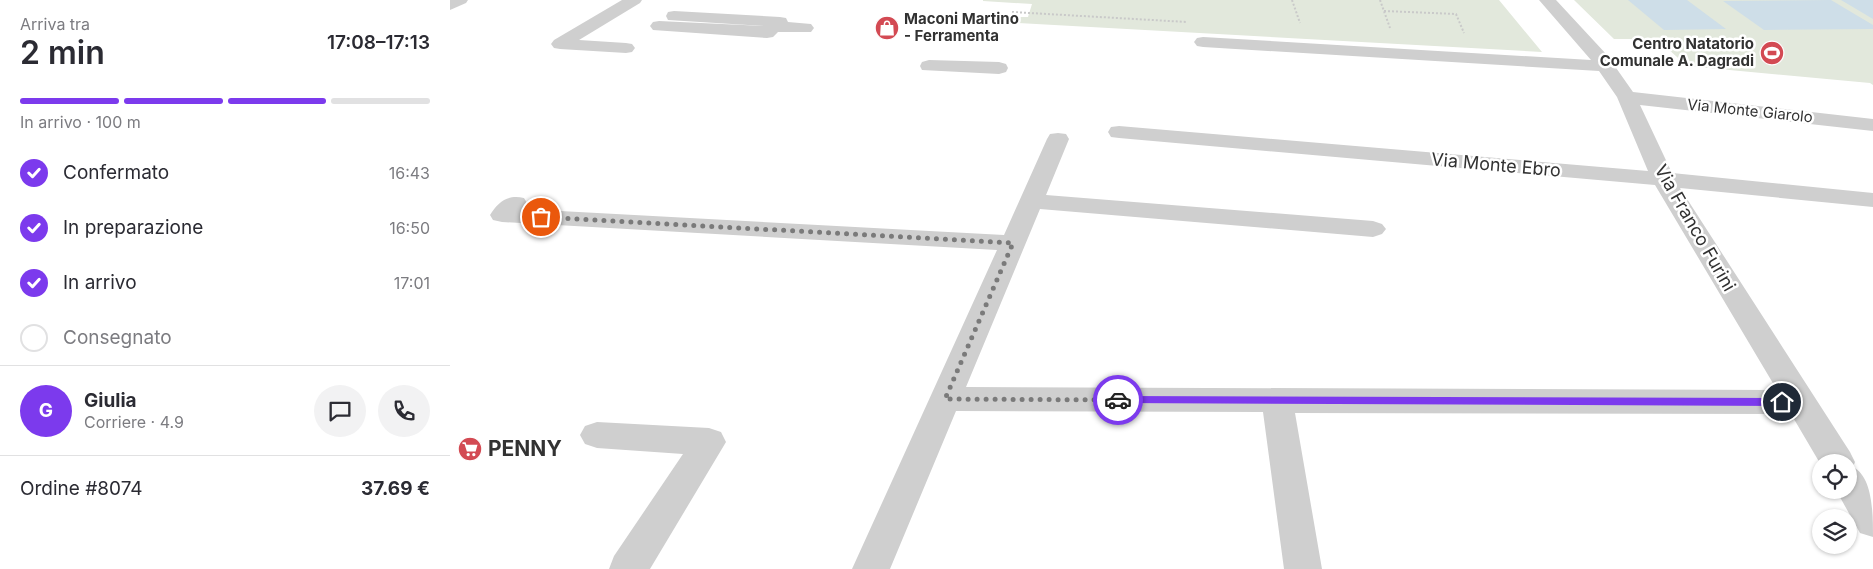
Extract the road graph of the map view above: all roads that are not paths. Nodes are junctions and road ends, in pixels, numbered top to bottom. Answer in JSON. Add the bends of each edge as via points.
{"nodes":[{"id":1,"x":460,"y":0,"type":"edge"},
{"id":2,"x":634,"y":0,"type":"edge"},
{"id":3,"x":699,"y":0,"type":"edge"},
{"id":4,"x":1547,"y":0,"type":"edge"},
{"id":5,"x":450,"y":5,"type":"edge"},
{"id":6,"x":674,"y":16,"type":"junction"},
{"id":7,"x":659,"y":26,"type":"junction"},
{"id":8,"x":774,"y":27,"type":"junction"},
{"id":9,"x":805,"y":28,"type":"dead end"},
{"id":10,"x":1203,"y":42,"type":"dead end"},
{"id":11,"x":626,"y":48,"type":"junction"},
{"id":12,"x":610,"y":58,"type":"dead end"},
{"id":13,"x":929,"y":66,"type":"dead end"},
{"id":14,"x":1605,"y":66,"type":"junction"},
{"id":15,"x":1000,"y":68,"type":"dead end"},
{"id":16,"x":1627,"y":97,"type":"junction"},
{"id":17,"x":1873,"y":124,"type":"edge"},
{"id":18,"x":1119,"y":132,"type":"dead end"},
{"id":19,"x":1058,"y":139,"type":"dead end"},
{"id":20,"x":1663,"y":179,"type":"junction"},
{"id":21,"x":1873,"y":200,"type":"edge"},
{"id":22,"x":1032,"y":201,"type":"junction"},
{"id":23,"x":515,"y":203,"type":"dead end"},
{"id":24,"x":1373,"y":229,"type":"dead end"},
{"id":25,"x":1013,"y":243,"type":"junction"},
{"id":26,"x":945,"y":399,"type":"junction"},
{"id":27,"x":1277,"y":400,"type":"junction"},
{"id":28,"x":1801,"y":402,"type":"junction"},
{"id":29,"x":597,"y":435,"type":"dead end"},
{"id":30,"x":1833,"y":454,"type":"edge"},
{"id":31,"x":1857,"y":494,"type":"edge"},
{"id":32,"x":1873,"y":520,"type":"edge"},
{"id":33,"x":628,"y":569,"type":"edge"},
{"id":34,"x":871,"y":569,"type":"edge"},
{"id":35,"x":1303,"y":569,"type":"edge"}],
"edges":[{"from":1,"to":5,"type":"street"},
{"from":2,"to":11,"type":"street","via":[[560,44]]},
{"from":3,"to":6,"type":"street"},
{"from":4,"to":14,"type":"street","name":"Via Franco Furini"},
{"from":6,"to":7,"type":"street"},
{"from":6,"to":8,"type":"street","via":[[780,22]]},
{"from":7,"to":8,"type":"street","via":[[767,33]]},
{"from":7,"to":11,"type":"street"},
{"from":8,"to":9,"type":"street"},
{"from":10,"to":14,"type":"street"},
{"from":11,"to":12,"type":"street"},
{"from":13,"to":15,"type":"street"},
{"from":14,"to":16,"type":"street","name":"Via Franco Furini"},
{"from":16,"to":17,"type":"street","name":"Via Monte Giarolo"},
{"from":16,"to":20,"type":"street","name":"Via Franco Furini"},
{"from":18,"to":20,"type":"street","name":"Via Monte Ebro"},
{"from":19,"to":22,"type":"street"},
{"from":20,"to":21,"type":"street","name":"Via Monte Ebro"},
{"from":20,"to":28,"type":"street","name":"Via Franco Furini"},
{"from":22,"to":24,"type":"street"},
{"from":22,"to":25,"type":"street"},
{"from":23,"to":25,"type":"street","via":[[502,215]]},
{"from":25,"to":26,"type":"street"},
{"from":26,"to":27,"type":"street"},
{"from":26,"to":34,"type":"street"},
{"from":27,"to":28,"type":"street"},
{"from":27,"to":35,"type":"street"},
{"from":28,"to":30,"type":"street","name":"Via Franco Furini"},
{"from":29,"to":33,"type":"street","via":[[709,442]]},
{"from":31,"to":32,"type":"street"}]}
